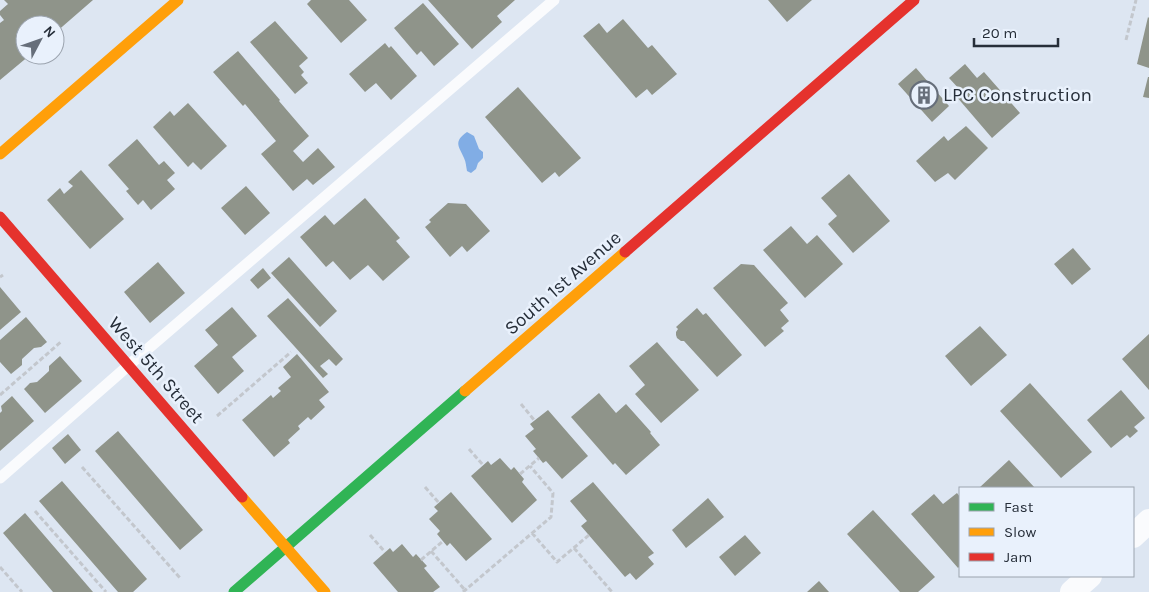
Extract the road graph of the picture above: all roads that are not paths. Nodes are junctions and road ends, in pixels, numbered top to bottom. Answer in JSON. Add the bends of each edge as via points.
{"nodes":[{"id":1,"x":178,"y":0,"type":"edge"},
{"id":2,"x":554,"y":0,"type":"edge"},
{"id":3,"x":914,"y":0,"type":"edge"},
{"id":4,"x":0,"y":154,"type":"edge"},
{"id":5,"x":0,"y":217,"type":"edge"},
{"id":6,"x":128,"y":364,"type":"junction"},
{"id":7,"x":0,"y":478,"type":"edge"},
{"id":8,"x":1149,"y":521,"type":"edge"},
{"id":9,"x":1134,"y":535,"type":"edge"},
{"id":10,"x":285,"y":548,"type":"junction"},
{"id":11,"x":1089,"y":577,"type":"edge"},
{"id":12,"x":234,"y":592,"type":"edge"},
{"id":13,"x":325,"y":592,"type":"edge"},
{"id":14,"x":1072,"y":592,"type":"edge"}],
"edges":[{"from":1,"to":4,"type":"street"},
{"from":2,"to":6,"type":"lane"},
{"from":3,"to":10,"type":"street","name":"South 1st Avenue"},
{"from":5,"to":6,"type":"street","name":"West 5th Street"},
{"from":6,"to":7,"type":"lane"},
{"from":6,"to":10,"type":"street","name":"West 5th Street"},
{"from":8,"to":9,"type":"street"},
{"from":10,"to":12,"type":"street","name":"South 1st Avenue"},
{"from":10,"to":13,"type":"street","name":"West 5th Street"},
{"from":11,"to":14,"type":"street"}]}
